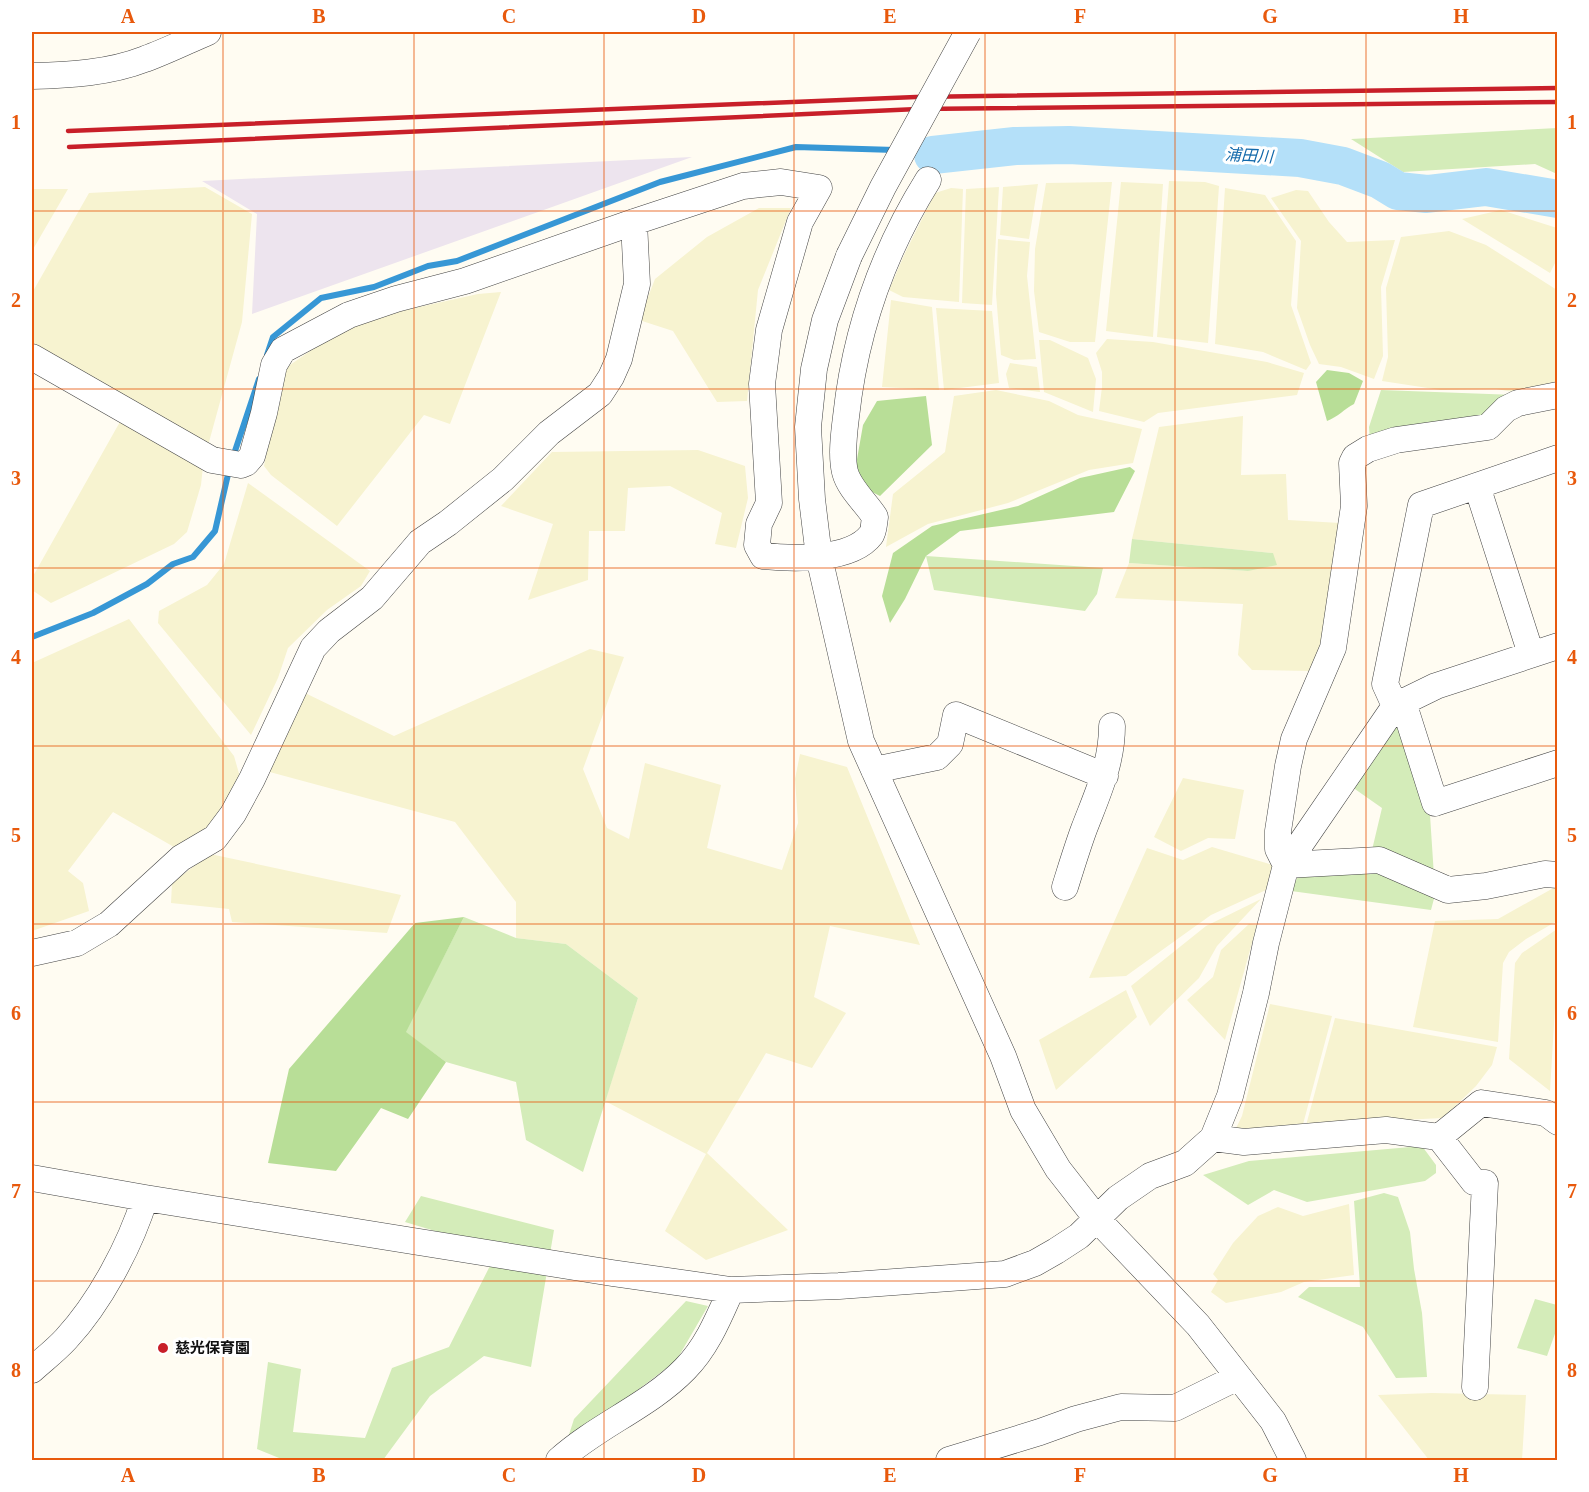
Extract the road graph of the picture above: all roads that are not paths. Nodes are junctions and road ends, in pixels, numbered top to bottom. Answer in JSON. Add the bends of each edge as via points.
{"nodes":[{"id":1,"x":208,"y":32,"type":"edge"},
{"id":2,"x":968,"y":32,"type":"edge"},
{"id":3,"x":32,"y":76,"type":"edge"},
{"id":4,"x":928,"y":180,"type":"dead end"},
{"id":5,"x":634,"y":222,"type":"junction"},
{"id":6,"x":32,"y":357,"type":"edge"},
{"id":7,"x":1557,"y":395,"type":"edge"},
{"id":8,"x":1557,"y":458,"type":"edge"},
{"id":9,"x":1477,"y":486,"type":"junction"},
{"id":10,"x":819,"y":557,"type":"junction"},
{"id":11,"x":1557,"y":646,"type":"edge"},
{"id":12,"x":1531,"y":654,"type":"junction"},
{"id":13,"x":1399,"y":704,"type":"junction"},
{"id":14,"x":1112,"y":726,"type":"dead end"},
{"id":15,"x":1557,"y":764,"type":"edge"},
{"id":16,"x":874,"y":770,"type":"junction"},
{"id":17,"x":1105,"y":776,"type":"junction"},
{"id":18,"x":1286,"y":865,"type":"junction"},
{"id":19,"x":1557,"y":875,"type":"edge"},
{"id":20,"x":1065,"y":887,"type":"dead end"},
{"id":21,"x":32,"y":953,"type":"edge"},
{"id":22,"x":1557,"y":1122,"type":"edge"},
{"id":23,"x":1439,"y":1137,"type":"junction"},
{"id":24,"x":1213,"y":1138,"type":"junction"},
{"id":25,"x":32,"y":1178,"type":"edge"},
{"id":26,"x":144,"y":1198,"type":"junction"},
{"id":27,"x":1097,"y":1219,"type":"junction"},
{"id":28,"x":731,"y":1290,"type":"junction"},
{"id":29,"x":32,"y":1370,"type":"edge"},
{"id":30,"x":1238,"y":1377,"type":"junction"},
{"id":31,"x":1474,"y":1388,"type":"dead end"},
{"id":32,"x":559,"y":1461,"type":"edge"},
{"id":33,"x":949,"y":1461,"type":"edge"},
{"id":34,"x":1293,"y":1461,"type":"edge"}],
"edges":[{"from":1,"to":3,"type":"street","via":[[144,60],[109,69]]},
{"from":2,"to":10,"type":"street","bridge":true,"via":[[883,187],[849,256],[825,320],[814,369],[808,427]]},
{"from":4,"to":10,"type":"street","via":[[876,284],[850,380],[844,471],[851,487],[876,517],[872,534],[859,547]]},
{"from":5,"to":6,"type":"street","via":[[465,281],[349,315],[283,350],[274,365],[252,456],[246,464],[212,460]]},
{"from":5,"to":10,"type":"street","via":[[743,186],[781,182],[819,188],[800,222],[769,330],[762,384],[769,503],[759,524],[757,545],[763,556]]},
{"from":5,"to":21,"type":"street","via":[[637,284],[619,359],[600,394],[549,433],[503,479],[420,542],[372,598],[313,648],[252,779],[215,838],[181,858],[109,924],[77,943]]},
{"from":7,"to":18,"type":"street","via":[[1518,402],[1488,427],[1396,440],[1368,448],[1355,457],[1354,506],[1333,648],[1294,739],[1288,766],[1278,831],[1278,849]]},
{"from":8,"to":9,"type":"street"},
{"from":9,"to":12,"type":"street"},
{"from":9,"to":13,"type":"street","via":[[1421,505],[1385,684]]},
{"from":10,"to":16,"type":"street","via":[[861,741]]},
{"from":11,"to":12,"type":"street"},
{"from":12,"to":13,"type":"street","via":[[1436,686]]},
{"from":13,"to":15,"type":"street","via":[[1435,803]]},
{"from":13,"to":18,"type":"street"},
{"from":14,"to":17,"type":"street"},
{"from":16,"to":17,"type":"street","via":[[937,757],[950,744],[956,715]]},
{"from":16,"to":27,"type":"street","via":[[1003,1056],[1023,1110],[1058,1169]]},
{"from":17,"to":20,"type":"street"},
{"from":18,"to":19,"type":"street","via":[[1379,860],[1448,890]]},
{"from":18,"to":24,"type":"street","via":[[1230,1096]]},
{"from":22,"to":23,"type":"street","via":[[1546,1113],[1481,1103]]},
{"from":23,"to":24,"type":"street","via":[[1386,1130],[1244,1142]]},
{"from":23,"to":31,"type":"street","via":[[1474,1182],[1485,1183]]},
{"from":24,"to":27,"type":"street","via":[[1185,1163],[1150,1176],[1118,1198]]},
{"from":25,"to":26,"type":"street"},
{"from":26,"to":28,"type":"street"},
{"from":26,"to":29,"type":"street","via":[[110,1278],[65,1340]]},
{"from":27,"to":28,"type":"street","via":[[1056,1251],[1005,1274]]},
{"from":27,"to":30,"type":"street","via":[[1198,1325]]},
{"from":28,"to":32,"type":"street","via":[[714,1329],[687,1368],[662,1390]]},
{"from":30,"to":33,"type":"street","via":[[1175,1408],[1121,1407]]},
{"from":30,"to":34,"type":"street","via":[[1273,1421]]}]}
